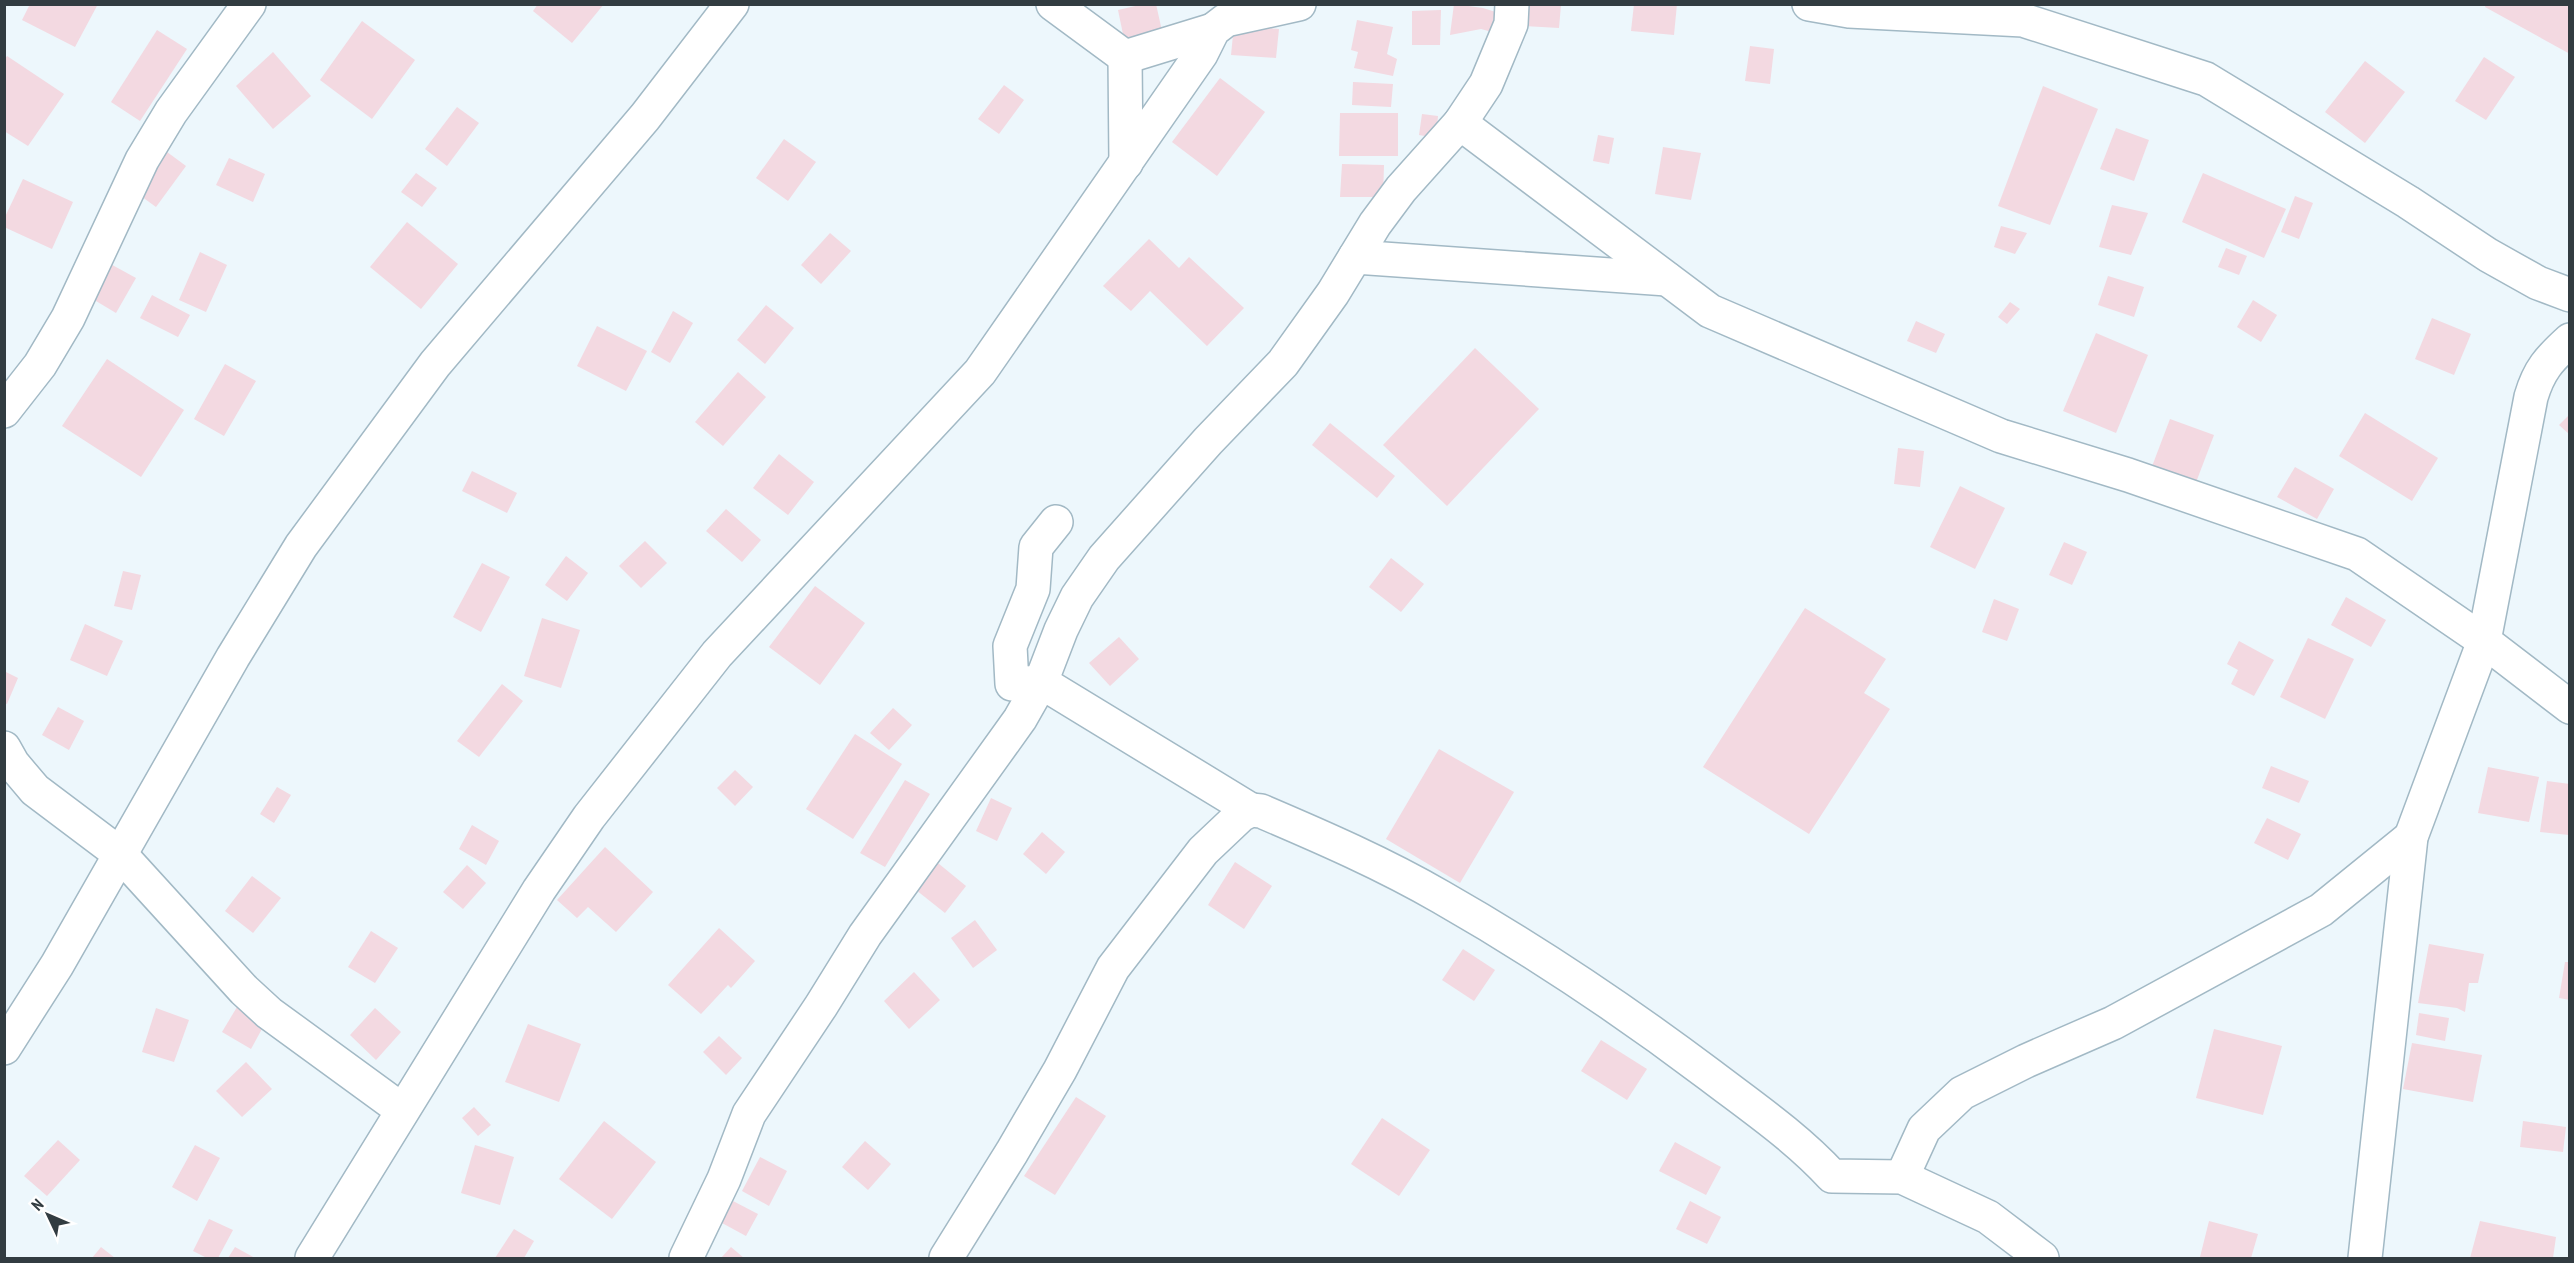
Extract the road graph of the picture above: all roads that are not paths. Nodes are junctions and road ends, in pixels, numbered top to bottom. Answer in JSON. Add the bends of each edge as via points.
{"nodes":[{"id":1,"x":249,"y":4,"type":"edge"},
{"id":2,"x":732,"y":4,"type":"edge"},
{"id":3,"x":1053,"y":4,"type":"edge"},
{"id":4,"x":1299,"y":4,"type":"edge"},
{"id":5,"x":1512,"y":4,"type":"edge"},
{"id":6,"x":1809,"y":4,"type":"edge"},
{"id":7,"x":1213,"y":30,"type":"junction"},
{"id":8,"x":1125,"y":57,"type":"junction"},
{"id":9,"x":1460,"y":123,"type":"junction"},
{"id":10,"x":1126,"y":162,"type":"junction"},
{"id":11,"x":1355,"y":257,"type":"junction"},
{"id":12,"x":1667,"y":279,"type":"junction"},
{"id":13,"x":2570,"y":295,"type":"edge"},
{"id":14,"x":2570,"y":340,"type":"edge"},
{"id":15,"x":4,"y":411,"type":"edge"},
{"id":16,"x":1056,"y":522,"type":"dead end"},
{"id":17,"x":2484,"y":641,"type":"junction"},
{"id":18,"x":1041,"y":682,"type":"junction"},
{"id":19,"x":2570,"y":707,"type":"edge"},
{"id":20,"x":4,"y":748,"type":"edge"},
{"id":21,"x":1251,"y":810,"type":"junction"},
{"id":22,"x":2411,"y":837,"type":"junction"},
{"id":23,"x":120,"y":854,"type":"junction"},
{"id":24,"x":4,"y":1048,"type":"edge"},
{"id":25,"x":402,"y":1110,"type":"junction"},
{"id":26,"x":1902,"y":1177,"type":"junction"},
{"id":27,"x":312,"y":1258,"type":"edge"},
{"id":28,"x":686,"y":1258,"type":"edge"},
{"id":29,"x":946,"y":1258,"type":"edge"},
{"id":30,"x":2042,"y":1258,"type":"edge"},
{"id":31,"x":2365,"y":1258,"type":"edge"}],
"edges":[{"from":1,"to":15,"type":"street","via":[[171,112],[142,160],[68,318],[40,365]]},
{"from":2,"to":23,"type":"street","via":[[645,117],[435,364],[355,470],[301,546],[233,657]]},
{"from":3,"to":8,"type":"street"},
{"from":4,"to":7,"type":"street","via":[[1226,20]]},
{"from":5,"to":9,"type":"street","via":[[1511,24],[1486,84]]},
{"from":6,"to":13,"type":"street","via":[[1849,11],[2023,20],[2206,79],[2488,255],[2538,283]]},
{"from":7,"to":8,"type":"street"},
{"from":7,"to":10,"type":"street","via":[[1201,54]]},
{"from":8,"to":10,"type":"street"},
{"from":9,"to":11,"type":"street","via":[[1401,189]]},
{"from":9,"to":12,"type":"street"},
{"from":10,"to":25,"type":"street","via":[[980,372],[717,654],[589,817]]},
{"from":11,"to":12,"type":"street"},
{"from":11,"to":18,"type":"street","via":[[1283,363],[1104,558],[1077,597]]},
{"from":12,"to":17,"type":"street","via":[[1710,311],[2001,435],[2357,554]]},
{"from":14,"to":17,"type":"street","via":[[2537,376],[2531,397]]},
{"from":16,"to":18,"type":"street","via":[[1036,547],[1033,589],[1010,646],[1012,684]]},
{"from":17,"to":19,"type":"street"},
{"from":17,"to":22,"type":"street"},
{"from":18,"to":21,"type":"street"},
{"from":18,"to":28,"type":"street","via":[[1020,719],[865,934],[749,1114]]},
{"from":20,"to":23,"type":"street","via":[[35,790]]},
{"from":21,"to":26,"type":"street","via":[[1359,855],[1440,897],[1530,952],[1662,1039],[1809,1151],[1832,1176]]},
{"from":21,"to":29,"type":"street","via":[[1232,822],[1203,851],[1113,968],[1048,1090]]},
{"from":22,"to":26,"type":"street","via":[[2321,910],[2113,1023],[1962,1093],[1924,1129]]},
{"from":22,"to":31,"type":"street"},
{"from":23,"to":24,"type":"street"},
{"from":23,"to":25,"type":"street","via":[[269,1013]]},
{"from":25,"to":27,"type":"street"},
{"from":26,"to":30,"type":"street","via":[[1988,1217]]}]}
